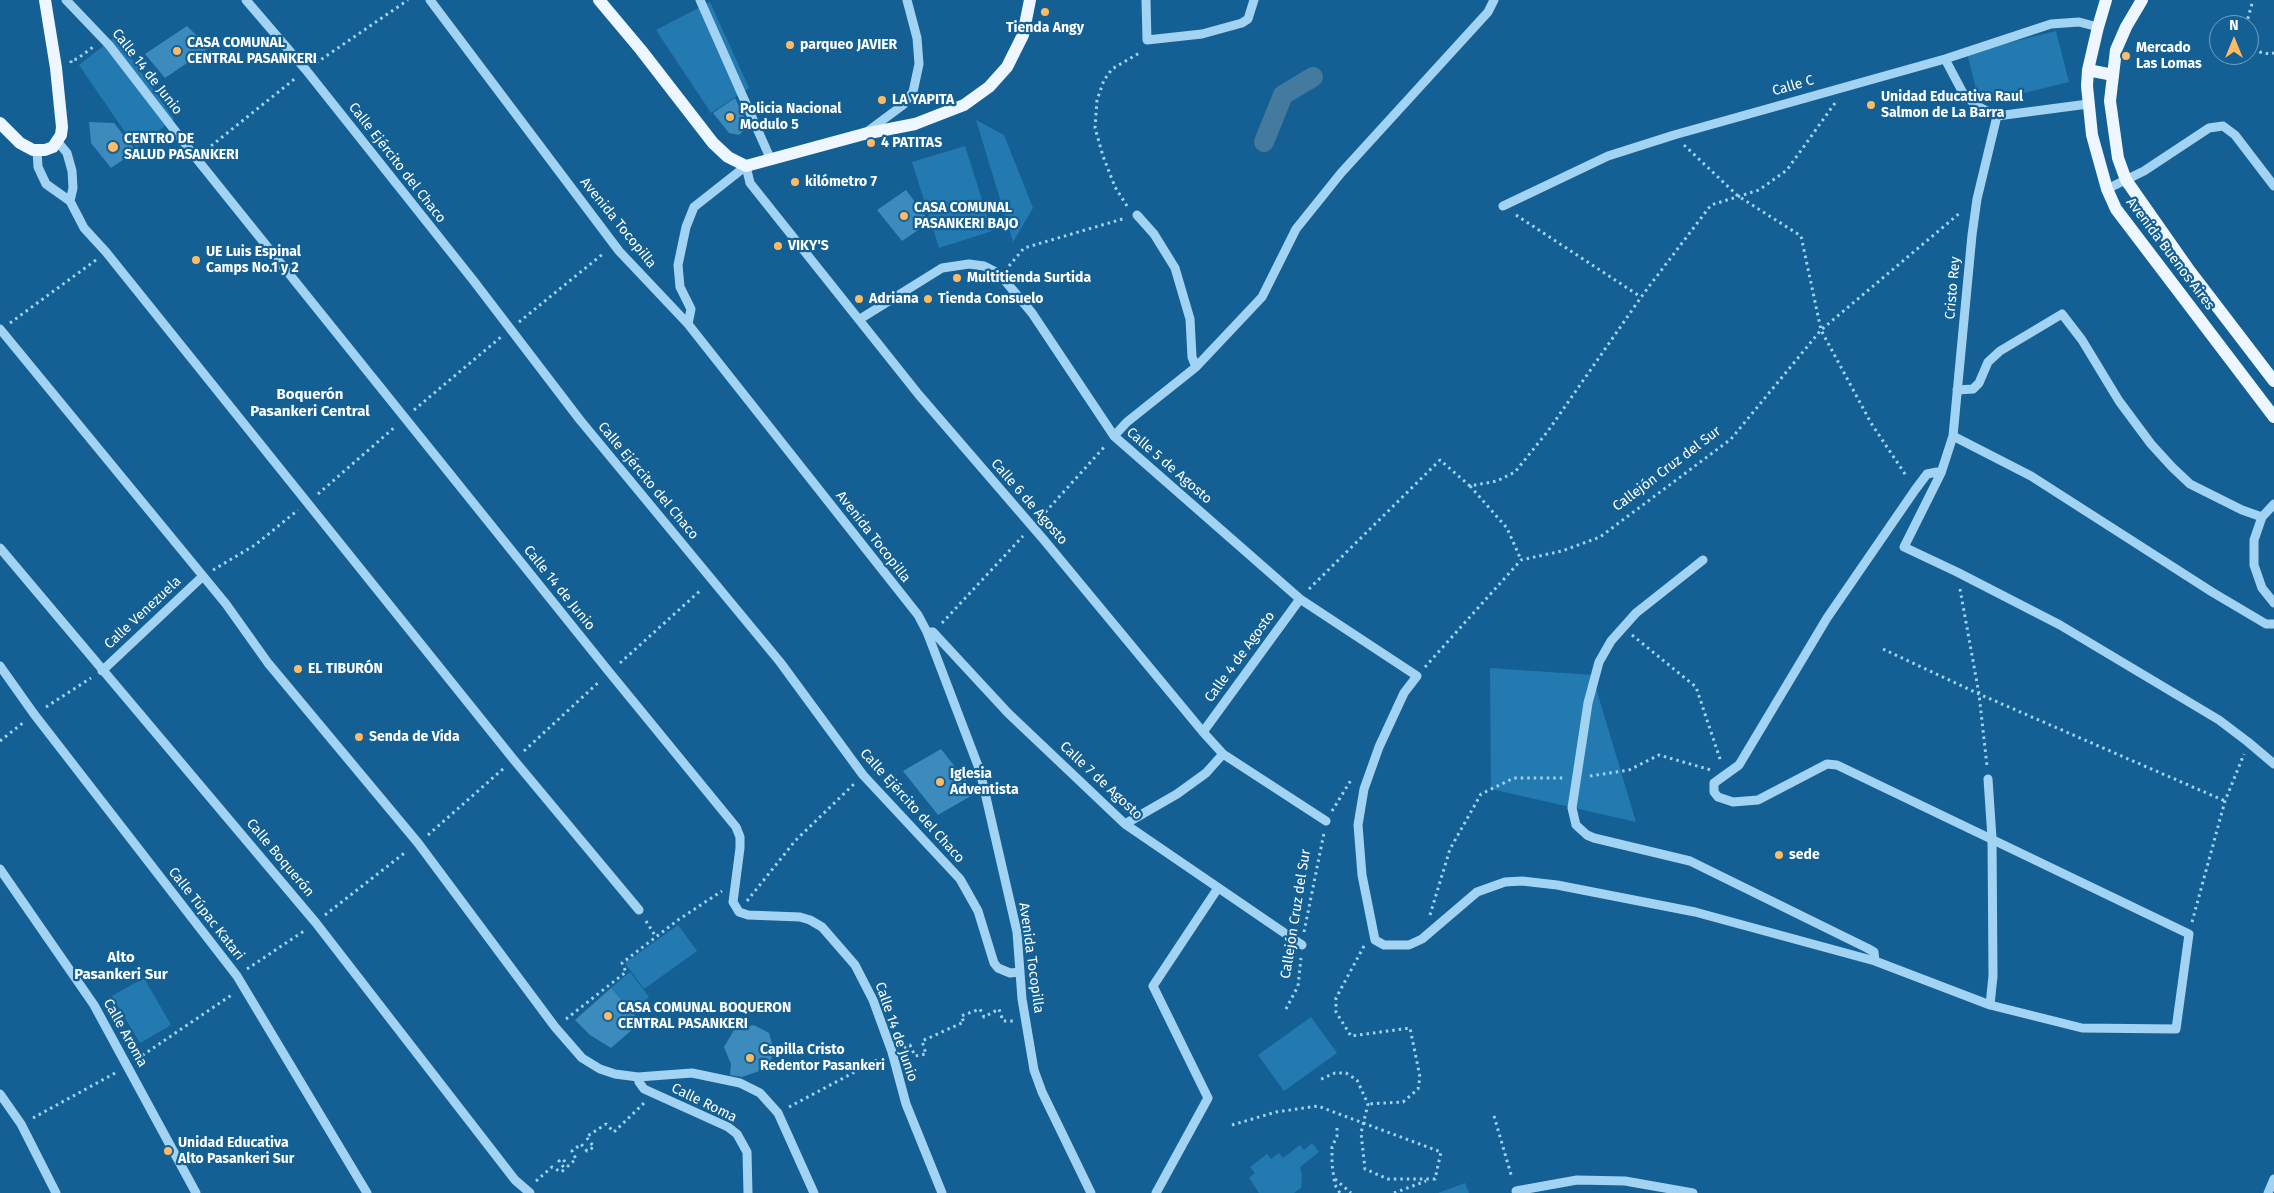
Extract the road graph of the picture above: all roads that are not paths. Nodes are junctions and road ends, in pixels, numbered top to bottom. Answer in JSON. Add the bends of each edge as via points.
{"nodes":[{"id":1,"x":45,"y":0,"type":"edge"},
{"id":2,"x":66,"y":0,"type":"edge"},
{"id":3,"x":246,"y":0,"type":"edge"},
{"id":4,"x":430,"y":0,"type":"edge"},
{"id":5,"x":599,"y":0,"type":"edge"},
{"id":6,"x":700,"y":0,"type":"edge"},
{"id":7,"x":907,"y":0,"type":"edge"},
{"id":8,"x":1030,"y":0,"type":"edge"},
{"id":9,"x":1146,"y":0,"type":"edge"},
{"id":10,"x":1254,"y":0,"type":"edge"},
{"id":11,"x":1494,"y":0,"type":"edge"},
{"id":12,"x":2106,"y":0,"type":"edge"},
{"id":13,"x":2142,"y":0,"type":"edge"},
{"id":14,"x":2098,"y":27,"type":"junction"},
{"id":15,"x":1945,"y":59,"type":"junction"},
{"id":16,"x":2088,"y":70,"type":"junction"},
{"id":17,"x":2113,"y":75,"type":"junction"},
{"id":18,"x":2088,"y":104,"type":"junction"},
{"id":19,"x":1997,"y":116,"type":"junction"},
{"id":20,"x":0,"y":123,"type":"edge"},
{"id":21,"x":864,"y":134,"type":"junction"},
{"id":22,"x":58,"y":142,"type":"junction"},
{"id":23,"x":37,"y":150,"type":"junction"},
{"id":24,"x":772,"y":160,"type":"junction"},
{"id":25,"x":746,"y":166,"type":"junction"},
{"id":26,"x":2126,"y":180,"type":"junction"},
{"id":27,"x":2274,"y":186,"type":"edge"},
{"id":28,"x":2107,"y":189,"type":"junction"},
{"id":29,"x":70,"y":201,"type":"junction"},
{"id":30,"x":1503,"y":206,"type":"road end"},
{"id":31,"x":1137,"y":215,"type":"road end"},
{"id":32,"x":860,"y":319,"type":"junction"},
{"id":33,"x":688,"y":324,"type":"junction"},
{"id":34,"x":0,"y":329,"type":"edge"},
{"id":35,"x":1196,"y":367,"type":"junction"},
{"id":36,"x":2274,"y":381,"type":"edge"},
{"id":37,"x":1957,"y":390,"type":"junction"},
{"id":38,"x":2274,"y":417,"type":"edge"},
{"id":39,"x":1114,"y":436,"type":"junction"},
{"id":40,"x":1953,"y":436,"type":"junction"},
{"id":41,"x":1941,"y":473,"type":"junction"},
{"id":42,"x":2274,"y":504,"type":"edge"},
{"id":43,"x":2262,"y":517,"type":"junction"},
{"id":44,"x":0,"y":548,"type":"edge"},
{"id":45,"x":1704,"y":560,"type":"dead end"},
{"id":46,"x":203,"y":576,"type":"junction"},
{"id":47,"x":1300,"y":599,"type":"junction"},
{"id":48,"x":2274,"y":604,"type":"edge"},
{"id":49,"x":2274,"y":624,"type":"edge"},
{"id":50,"x":927,"y":632,"type":"junction"},
{"id":51,"x":0,"y":666,"type":"edge"},
{"id":52,"x":102,"y":671,"type":"junction"},
{"id":53,"x":1203,"y":732,"type":"junction"},
{"id":54,"x":1223,"y":754,"type":"junction"},
{"id":55,"x":2274,"y":764,"type":"edge"},
{"id":56,"x":1988,"y":779,"type":"road end"},
{"id":57,"x":1326,"y":821,"type":"road end"},
{"id":58,"x":1125,"y":824,"type":"junction"},
{"id":59,"x":1992,"y":838,"type":"junction"},
{"id":60,"x":0,"y":869,"type":"edge"},
{"id":61,"x":1218,"y":888,"type":"junction"},
{"id":62,"x":639,"y":910,"type":"road end"},
{"id":63,"x":1302,"y":945,"type":"road end"},
{"id":64,"x":1875,"y":961,"type":"junction"},
{"id":65,"x":1020,"y":972,"type":"junction"},
{"id":66,"x":1990,"y":1005,"type":"junction"},
{"id":67,"x":638,"y":1077,"type":"junction"},
{"id":68,"x":0,"y":1094,"type":"edge"},
{"id":69,"x":2274,"y":1179,"type":"edge"},
{"id":70,"x":528,"y":1191,"type":"edge"},
{"id":71,"x":1516,"y":1191,"type":"road end"},
{"id":72,"x":1689,"y":1192,"type":"edge"},
{"id":73,"x":56,"y":1193,"type":"edge"},
{"id":74,"x":196,"y":1193,"type":"edge"},
{"id":75,"x":367,"y":1193,"type":"edge"},
{"id":76,"x":748,"y":1193,"type":"edge"},
{"id":77,"x":814,"y":1193,"type":"edge"},
{"id":78,"x":942,"y":1193,"type":"edge"},
{"id":79,"x":1091,"y":1193,"type":"edge"},
{"id":80,"x":1156,"y":1193,"type":"edge"},
{"id":81,"x":2268,"y":1193,"type":"edge"}],
"edges":[{"from":1,"to":22,"type":"main road","via":[[62,127]]},
{"from":2,"to":78,"type":"street","name":"Calle 14 de Junio","via":[[103,39],[736,827],[740,848],[733,902],[739,912],[748,916],[800,917],[822,927],[856,965],[873,1000],[906,1104]]},
{"from":3,"to":65,"type":"street","name":"Calle Ejército del Chaco","via":[[306,70],[580,420],[780,662],[863,775],[960,879],[978,911],[994,963],[1010,973]]},
{"from":4,"to":33,"type":"street","name":"Avenida Tocopilla","via":[[619,251]]},
{"from":5,"to":25,"type":"main road","via":[[713,143],[728,157]]},
{"from":6,"to":24,"type":"street"},
{"from":7,"to":21,"type":"street","via":[[917,38],[919,64],[913,92],[903,106]]},
{"from":8,"to":21,"type":"main road","via":[[1023,35],[1007,67],[989,87],[964,105],[940,116]]},
{"from":9,"to":10,"type":"street","via":[[1147,40],[1202,34],[1242,23],[1248,19]]},
{"from":11,"to":35,"type":"street","via":[[1488,12],[1336,180],[1296,229],[1262,297]]},
{"from":12,"to":14,"type":"main road","name":"Avenida Buenos Aires"},
{"from":13,"to":17,"type":"main road","name":"Avenida Buenos Aires","via":[[2120,42]]},
{"from":14,"to":15,"type":"street","name":"Calle C","via":[[2079,22],[2051,24]]},
{"from":14,"to":16,"type":"main road","name":"Avenida Buenos Aires"},
{"from":15,"to":19,"type":"street","via":[[1963,92],[1977,106]]},
{"from":15,"to":30,"type":"street","name":"Calle C","via":[[1608,156]]},
{"from":16,"to":17,"type":"main road"},
{"from":16,"to":18,"type":"main road","name":"Avenida Buenos Aires"},
{"from":17,"to":26,"type":"main road","name":"Avenida Buenos Aires","via":[[2110,101],[2118,158]]},
{"from":18,"to":19,"type":"street"},
{"from":18,"to":28,"type":"main road","name":"Avenida Buenos Aires","via":[[2097,158]]},
{"from":19,"to":37,"type":"street","name":"Cristo Rey","via":[[1977,199]]},
{"from":20,"to":23,"type":"main road","via":[[20,143]]},
{"from":21,"to":24,"type":"main road"},
{"from":22,"to":23,"type":"main road","via":[[49,149]]},
{"from":22,"to":29,"type":"street","via":[[67,152],[72,171]]},
{"from":23,"to":29,"type":"street","via":[[38,167],[46,184]]},
{"from":24,"to":25,"type":"main road"},
{"from":25,"to":32,"type":"street","name":"Calle 6 de Agosto","via":[[750,183]]},
{"from":25,"to":33,"type":"street","via":[[694,207],[686,227],[678,265],[680,287],[691,309]]},
{"from":26,"to":27,"type":"street","via":[[2209,128],[2223,126],[2236,134]]},
{"from":26,"to":28,"type":"street"},
{"from":26,"to":36,"type":"main road","name":"Avenida Buenos Aires"},
{"from":28,"to":38,"type":"main road","name":"Avenida Buenos Aires","via":[[2116,209]]},
{"from":29,"to":62,"type":"street","via":[[84,228]]},
{"from":31,"to":35,"type":"street","via":[[1154,234],[1175,268],[1190,319],[1192,357]]},
{"from":32,"to":39,"type":"street","name":"Calle 5 de Agosto","via":[[942,268],[969,264],[984,266],[1001,276],[1032,313]]},
{"from":32,"to":53,"type":"street","name":"Calle 6 de Agosto","via":[[919,395]]},
{"from":33,"to":50,"type":"street","name":"Avenida Tocopilla","via":[[918,615]]},
{"from":34,"to":46,"type":"street"},
{"from":35,"to":39,"type":"street"},
{"from":37,"to":40,"type":"street","name":"Cristo Rey"},
{"from":37,"to":43,"type":"street","via":[[1973,388],[1979,383],[1988,362],[2000,351],[2062,314],[2119,400],[2172,467],[2190,484]]},
{"from":39,"to":47,"type":"street","name":"Calle 5 de Agosto"},
{"from":40,"to":41,"type":"street","name":"Cristo Rey"},
{"from":40,"to":49,"type":"street","via":[[2031,476],[2212,592],[2266,624]]},
{"from":41,"to":55,"type":"street","name":"Cristo Rey","via":[[1904,547],[2060,625],[2219,720]]},
{"from":41,"to":59,"type":"street","via":[[1927,474],[1915,490],[1827,618],[1739,765],[1714,783],[1714,792],[1724,800],[1758,800],[1827,764],[1837,765]]},
{"from":42,"to":43,"type":"street"},
{"from":43,"to":48,"type":"street","via":[[2254,540],[2254,565],[2262,588]]},
{"from":44,"to":52,"type":"street","name":"Calle Boquerón"},
{"from":45,"to":64,"type":"street","via":[[1636,613],[1611,641],[1599,662],[1588,703],[1576,778],[1572,808],[1576,825],[1594,838],[1690,862],[1867,948],[1874,952]]},
{"from":46,"to":52,"type":"street","name":"Calle Venezuela"},
{"from":46,"to":67,"type":"street","via":[[268,663],[418,843],[582,1058],[615,1074]]},
{"from":47,"to":53,"type":"street","name":"Calle 4 de Agosto"},
{"from":47,"to":64,"type":"street","name":"Calle 5 de Agosto","via":[[1417,676],[1404,693],[1376,755],[1364,789],[1358,825],[1362,875],[1375,940],[1384,945],[1408,945],[1422,939],[1477,892],[1505,882],[1522,881],[1695,912]]},
{"from":50,"to":58,"type":"street","name":"Calle 7 de Agosto","via":[[933,632],[1008,712]]},
{"from":50,"to":65,"type":"street","name":"Avenida Tocopilla","via":[[980,771],[1017,932]]},
{"from":51,"to":75,"type":"street","name":"Calle Túpac Katari","via":[[237,976]]},
{"from":52,"to":70,"type":"street","name":"Calle Boquerón","via":[[316,923],[515,1180]]},
{"from":53,"to":54,"type":"street","name":"Calle 6 de Agosto"},
{"from":54,"to":57,"type":"street","name":"Calle 6 de Agosto"},
{"from":54,"to":58,"type":"street","via":[[1191,783]]},
{"from":56,"to":59,"type":"street"},
{"from":58,"to":61,"type":"street","name":"Calle 7 de Agosto"},
{"from":59,"to":66,"type":"street","via":[[1993,976]]},
{"from":59,"to":66,"type":"street","via":[[2189,934],[2176,1029],[2082,1028]]},
{"from":60,"to":74,"type":"street","name":"Calle Aroma","via":[[94,1005]]},
{"from":61,"to":63,"type":"street","name":"Calle 7 de Agosto"},
{"from":61,"to":80,"type":"street","via":[[1153,986],[1208,1098]]},
{"from":64,"to":66,"type":"street"},
{"from":65,"to":79,"type":"street","name":"Avenida Tocopilla","via":[[1034,1070]]},
{"from":67,"to":76,"type":"street","name":"Calle Roma","via":[[642,1086],[653,1093],[737,1134],[746,1152]]},
{"from":67,"to":77,"type":"street","via":[[692,1073],[740,1083],[760,1093],[778,1113]]},
{"from":68,"to":73,"type":"street","via":[[21,1124]]},
{"from":69,"to":81,"type":"street"},
{"from":71,"to":72,"type":"street","via":[[1586,1180],[1625,1181]]}]}
